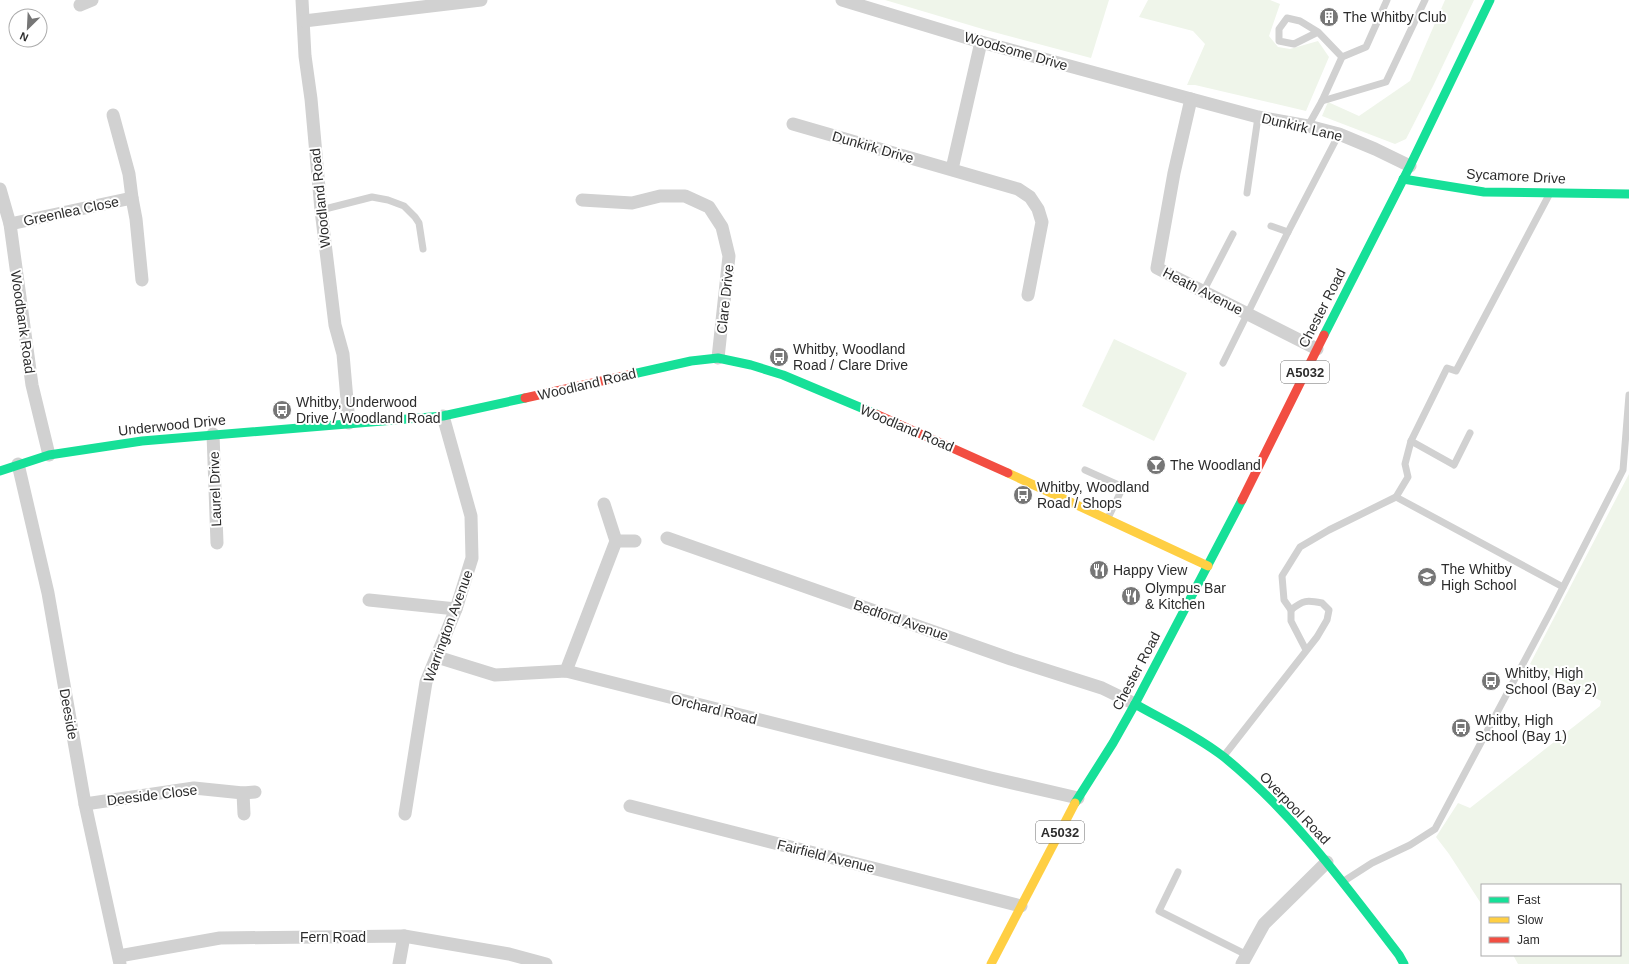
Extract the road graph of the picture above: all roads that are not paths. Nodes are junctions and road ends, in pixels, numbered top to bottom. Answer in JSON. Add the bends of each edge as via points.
{"nodes":[{"id":1,"x":302,"y":0,"type":"edge"},
{"id":2,"x":481,"y":0,"type":"edge"},
{"id":3,"x":842,"y":0,"type":"edge"},
{"id":4,"x":1387,"y":0,"type":"edge"},
{"id":5,"x":1425,"y":0,"type":"edge"},
{"id":6,"x":1490,"y":0,"type":"edge"},
{"id":7,"x":304,"y":21,"type":"junction"},
{"id":8,"x":1318,"y":32,"type":"junction"},
{"id":9,"x":981,"y":42,"type":"junction"},
{"id":10,"x":1342,"y":57,"type":"junction"},
{"id":11,"x":1191,"y":99,"type":"junction"},
{"id":12,"x":1322,"y":101,"type":"junction"},
{"id":13,"x":113,"y":115,"type":"dead end"},
{"id":14,"x":1258,"y":117,"type":"junction"},
{"id":15,"x":794,"y":124,"type":"dead end"},
{"id":16,"x":1308,"y":126,"type":"junction"},
{"id":17,"x":1339,"y":134,"type":"junction"},
{"id":18,"x":1410,"y":166,"type":"junction"},
{"id":19,"x":952,"y":170,"type":"junction"},
{"id":20,"x":1403,"y":179,"type":"junction"},
{"id":21,"x":0,"y":189,"type":"edge"},
{"id":22,"x":1247,"y":193,"type":"dead end"},
{"id":23,"x":1550,"y":193,"type":"junction"},
{"id":24,"x":1629,"y":194,"type":"edge"},
{"id":25,"x":132,"y":198,"type":"junction"},
{"id":26,"x":582,"y":200,"type":"dead end"},
{"id":27,"x":320,"y":210,"type":"junction"},
{"id":28,"x":10,"y":224,"type":"junction"},
{"id":29,"x":1271,"y":226,"type":"dead end"},
{"id":30,"x":1288,"y":232,"type":"junction"},
{"id":31,"x":1233,"y":234,"type":"dead end"},
{"id":32,"x":423,"y":249,"type":"dead end"},
{"id":33,"x":142,"y":280,"type":"dead end"},
{"id":34,"x":1203,"y":292,"type":"junction"},
{"id":35,"x":1028,"y":295,"type":"dead end"},
{"id":36,"x":1248,"y":314,"type":"junction"},
{"id":37,"x":1317,"y":349,"type":"junction"},
{"id":38,"x":718,"y":358,"type":"junction"},
{"id":39,"x":1223,"y":363,"type":"dead end"},
{"id":40,"x":1629,"y":395,"type":"edge"},
{"id":41,"x":443,"y":416,"type":"junction"},
{"id":42,"x":349,"y":423,"type":"junction"},
{"id":43,"x":1470,"y":433,"type":"dead end"},
{"id":44,"x":213,"y":434,"type":"junction"},
{"id":45,"x":1412,"y":441,"type":"junction"},
{"id":46,"x":49,"y":455,"type":"junction"},
{"id":47,"x":18,"y":464,"type":"junction"},
{"id":48,"x":1085,"y":470,"type":"dead end"},
{"id":49,"x":0,"y":471,"type":"edge"},
{"id":50,"x":1396,"y":497,"type":"junction"},
{"id":51,"x":604,"y":504,"type":"dead end"},
{"id":52,"x":1108,"y":518,"type":"junction"},
{"id":53,"x":667,"y":538,"type":"dead end"},
{"id":54,"x":616,"y":541,"type":"junction"},
{"id":55,"x":635,"y":541,"type":"dead end"},
{"id":56,"x":217,"y":543,"type":"dead end"},
{"id":57,"x":1208,"y":566,"type":"junction"},
{"id":58,"x":1563,"y":588,"type":"junction"},
{"id":59,"x":369,"y":600,"type":"dead end"},
{"id":60,"x":456,"y":609,"type":"junction"},
{"id":61,"x":1291,"y":610,"type":"junction"},
{"id":62,"x":1306,"y":650,"type":"junction"},
{"id":63,"x":437,"y":657,"type":"junction"},
{"id":64,"x":566,"y":671,"type":"junction"},
{"id":65,"x":1134,"y":704,"type":"junction"},
{"id":66,"x":1223,"y":757,"type":"junction"},
{"id":67,"x":1078,"y":798,"type":"junction"},
{"id":68,"x":85,"y":804,"type":"junction"},
{"id":69,"x":630,"y":806,"type":"dead end"},
{"id":70,"x":244,"y":814,"type":"dead end"},
{"id":71,"x":404,"y":814,"type":"dead end"},
{"id":72,"x":1327,"y":862,"type":"junction"},
{"id":73,"x":1178,"y":872,"type":"dead end"},
{"id":74,"x":1342,"y":882,"type":"junction"},
{"id":75,"x":1021,"y":906,"type":"junction"},
{"id":76,"x":404,"y":936,"type":"junction"},
{"id":77,"x":1245,"y":959,"type":"edge"},
{"id":78,"x":119,"y":960,"type":"edge"},
{"id":79,"x":400,"y":964,"type":"edge"},
{"id":80,"x":546,"y":964,"type":"edge"},
{"id":81,"x":991,"y":964,"type":"edge"},
{"id":82,"x":1404,"y":964,"type":"edge"}],
"edges":[{"from":1,"to":7,"type":"street","name":"Woodland Road"},
{"from":2,"to":7,"type":"street"},
{"from":3,"to":9,"type":"street","name":"Woodsome Drive"},
{"from":4,"to":10,"type":"lane","via":[[1366,47]]},
{"from":5,"to":12,"type":"lane","via":[[1386,82]]},
{"from":6,"to":18,"type":"street","name":"Chester Road","number":"A5032"},
{"from":7,"to":27,"type":"street","name":"Woodland Road"},
{"from":8,"to":8,"type":"lane","via":[[1294,44],[1279,41],[1278,29],[1287,18],[1300,21]]},
{"from":8,"to":10,"type":"lane"},
{"from":9,"to":11,"type":"street","name":"Woodsome Drive"},
{"from":9,"to":19,"type":"street"},
{"from":10,"to":12,"type":"lane"},
{"from":11,"to":14,"type":"street","name":"Dunkirk Lane"},
{"from":11,"to":34,"type":"street","name":"Heath Avenue","via":[[1174,173],[1157,268]]},
{"from":12,"to":16,"type":"lane"},
{"from":13,"to":25,"type":"street","name":"Greenlea Close","via":[[129,174]]},
{"from":14,"to":16,"type":"street","name":"Dunkirk Lane"},
{"from":14,"to":22,"type":"lane"},
{"from":15,"to":19,"type":"street","name":"Dunkirk Drive"},
{"from":16,"to":17,"type":"street","name":"Dunkirk Lane"},
{"from":17,"to":18,"type":"street","name":"Dunkirk Lane"},
{"from":17,"to":30,"type":"lane"},
{"from":18,"to":20,"type":"street","name":"Chester Road","number":"A5032"},
{"from":19,"to":35,"type":"street","name":"Dunkirk Drive","via":[[1018,189],[1030,197],[1038,209],[1042,222]]},
{"from":20,"to":23,"type":"street","name":"Sycamore Drive","via":[[1484,192]]},
{"from":20,"to":37,"type":"street","name":"Chester Road","number":"A5032"},
{"from":21,"to":28,"type":"street","name":"Woodbank Road"},
{"from":23,"to":24,"type":"street","name":"Sycamore Drive"},
{"from":23,"to":45,"type":"lane","via":[[1456,371],[1447,368]]},
{"from":25,"to":28,"type":"street","name":"Greenlea Close"},
{"from":25,"to":33,"type":"street","name":"Greenlea Close"},
{"from":26,"to":38,"type":"street","name":"Clare Drive","via":[[632,203],[660,196],[685,196],[709,207],[722,226],[729,256]]},
{"from":27,"to":32,"type":"lane","via":[[372,197],[404,206],[419,223]]},
{"from":27,"to":42,"type":"street","name":"Woodland Road","via":[[335,325],[343,354]]},
{"from":28,"to":46,"type":"street","name":"Woodbank Road","via":[[32,386]]},
{"from":29,"to":30,"type":"lane"},
{"from":30,"to":36,"type":"lane"},
{"from":31,"to":34,"type":"lane"},
{"from":34,"to":36,"type":"street","name":"Heath Avenue"},
{"from":36,"to":37,"type":"street","name":"Heath Avenue"},
{"from":36,"to":39,"type":"lane"},
{"from":37,"to":57,"type":"street","name":"Chester Road","number":"A5032"},
{"from":38,"to":41,"type":"street","name":"Woodland Road"},
{"from":38,"to":52,"type":"street","name":"Woodland Road","via":[[782,375],[926,435]]},
{"from":40,"to":58,"type":"lane","via":[[1623,470]]},
{"from":41,"to":42,"type":"street","name":"Woodland Road"},
{"from":41,"to":60,"type":"street","name":"Warrington Avenue","via":[[471,516],[472,558]]},
{"from":42,"to":44,"type":"street","name":"Underwood Drive"},
{"from":43,"to":45,"type":"lane","via":[[1454,465]]},
{"from":44,"to":46,"type":"street","name":"Underwood Drive","via":[[142,441]]},
{"from":44,"to":56,"type":"street","name":"Laurel Drive"},
{"from":45,"to":50,"type":"lane","via":[[1405,464],[1408,477]]},
{"from":46,"to":47,"type":"street","name":"Underwood Drive"},
{"from":47,"to":49,"type":"street","name":"Underwood Drive"},
{"from":47,"to":68,"type":"street","name":"Deeside","via":[[48,593]]},
{"from":48,"to":52,"type":"lane","via":[[1123,487]]},
{"from":50,"to":58,"type":"lane"},
{"from":50,"to":61,"type":"lane","via":[[1300,547],[1282,576],[1284,600]]},
{"from":51,"to":54,"type":"street"},
{"from":52,"to":57,"type":"street","name":"Woodland Road"},
{"from":53,"to":65,"type":"street","name":"Bedford Avenue","via":[[1011,659],[1102,688]]},
{"from":54,"to":55,"type":"street"},
{"from":54,"to":64,"type":"street"},
{"from":57,"to":65,"type":"street","name":"Chester Road","number":"A5032"},
{"from":58,"to":74,"type":"lane","via":[[1434,829]]},
{"from":59,"to":60,"type":"street"},
{"from":60,"to":63,"type":"street","name":"Warrington Avenue"},
{"from":61,"to":62,"type":"lane","via":[[1291,621]]},
{"from":61,"to":62,"type":"lane","via":[[1307,600],[1322,602],[1329,610],[1327,620]]},
{"from":62,"to":66,"type":"lane"},
{"from":63,"to":64,"type":"street","name":"Orchard Road","via":[[495,675]]},
{"from":63,"to":71,"type":"street","name":"Warrington Avenue","via":[[425,690]]},
{"from":64,"to":67,"type":"street","name":"Orchard Road"},
{"from":65,"to":66,"type":"street","name":"Overpool Road"},
{"from":65,"to":67,"type":"street","name":"Chester Road","number":"A5032"},
{"from":66,"to":72,"type":"street","name":"Overpool Road","via":[[1268,796]]},
{"from":67,"to":75,"type":"street","name":"Chester Road","number":"A5032"},
{"from":68,"to":70,"type":"street","name":"Deeside Close","via":[[194,788],[249,792]]},
{"from":68,"to":78,"type":"street","name":"Deeside"},
{"from":69,"to":75,"type":"street","name":"Fairfield Avenue"},
{"from":72,"to":74,"type":"street","name":"Overpool Road"},
{"from":72,"to":77,"type":"street","via":[[1264,924]]},
{"from":73,"to":77,"type":"lane","via":[[1159,911]]},
{"from":74,"to":82,"type":"street","name":"Overpool Road"},
{"from":75,"to":81,"type":"street","name":"Chester Road","number":"A5032"},
{"from":76,"to":78,"type":"street","name":"Fern Road","via":[[220,938]]},
{"from":76,"to":79,"type":"street"},
{"from":76,"to":80,"type":"street","name":"Fern Road","via":[[510,954]]}]}
